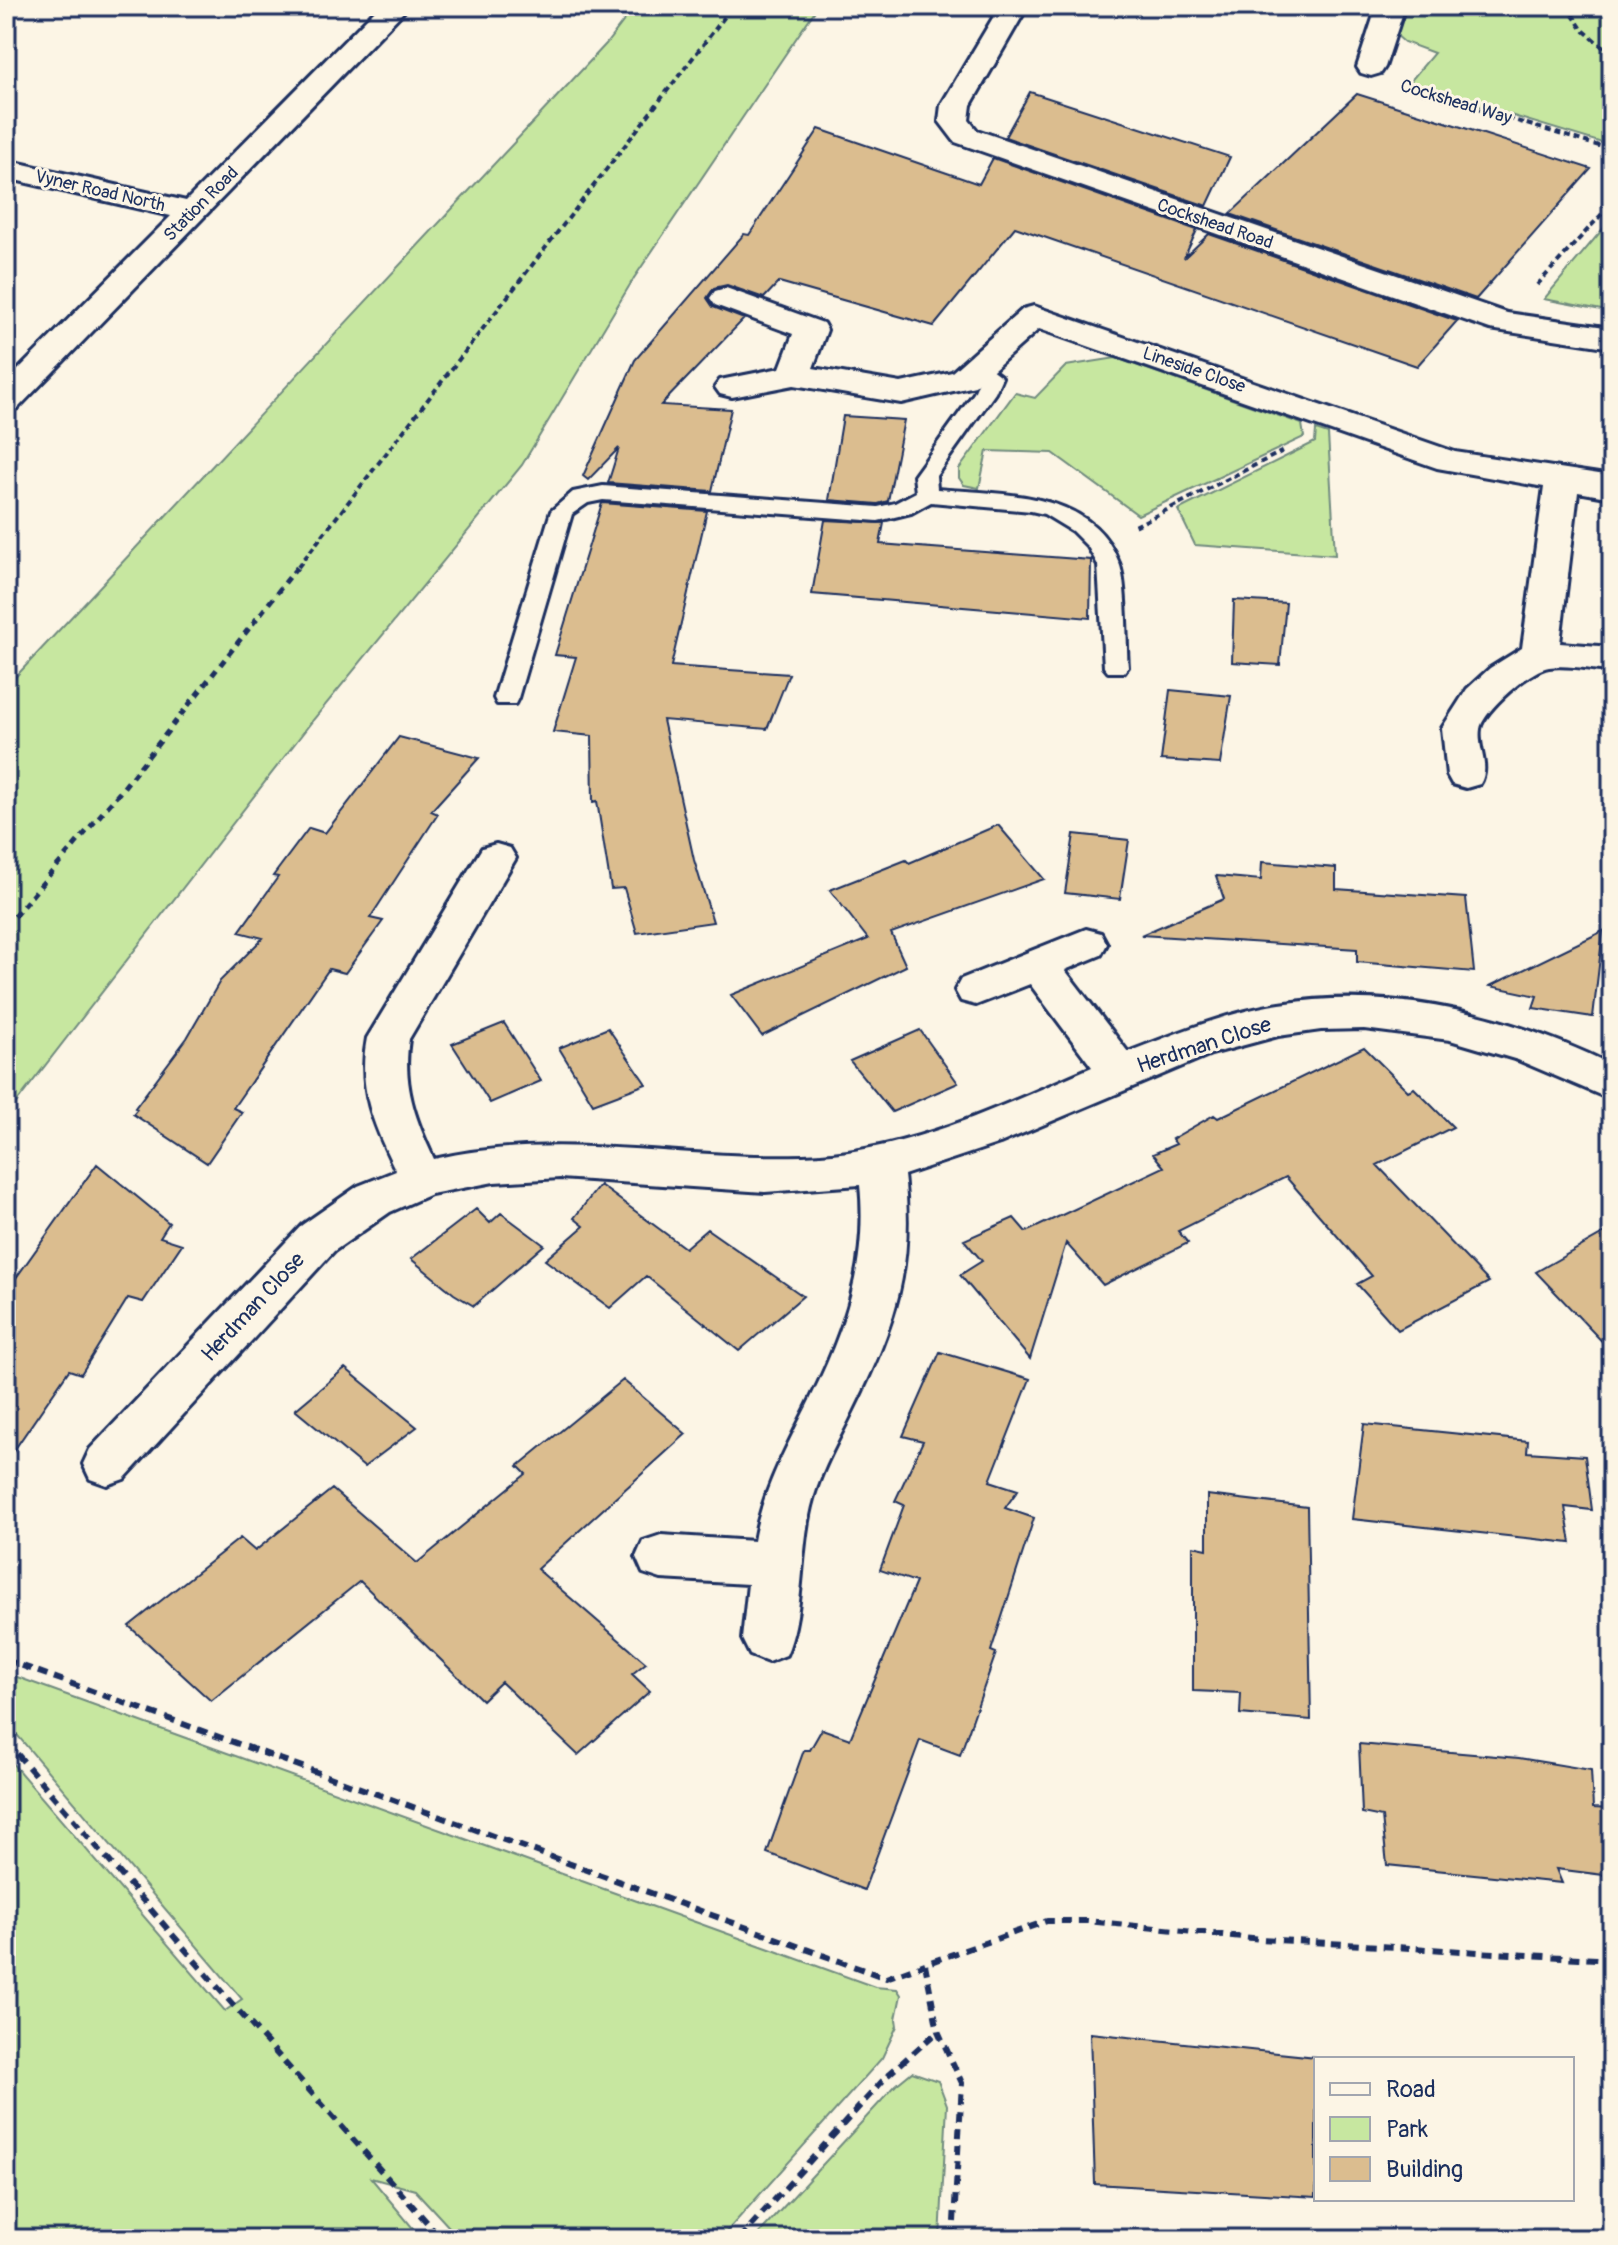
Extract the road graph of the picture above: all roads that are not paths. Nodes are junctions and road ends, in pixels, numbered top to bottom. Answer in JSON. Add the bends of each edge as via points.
{"nodes":[{"id":1,"x":395,"y":6,"type":"edge"},
{"id":2,"x":1014,"y":6,"type":"edge"},
{"id":3,"x":1391,"y":6,"type":"edge"},
{"id":4,"x":1371,"y":67,"type":"road end"},
{"id":5,"x":6,"y":169,"type":"edge"},
{"id":6,"x":193,"y":212,"type":"junction"},
{"id":7,"x":726,"y":298,"type":"dead end"},
{"id":8,"x":1612,"y":338,"type":"edge"},
{"id":9,"x":976,"y":367,"type":"junction"},
{"id":10,"x":794,"y":375,"type":"junction"},
{"id":11,"x":732,"y":387,"type":"dead end"},
{"id":12,"x":6,"y":401,"type":"edge"},
{"id":13,"x":1562,"y":481,"type":"junction"},
{"id":14,"x":1612,"y":487,"type":"edge"},
{"id":15,"x":927,"y":495,"type":"junction"},
{"id":16,"x":1540,"y":654,"type":"junction"},
{"id":17,"x":1612,"y":659,"type":"edge"},
{"id":18,"x":1116,"y":667,"type":"dead end"},
{"id":19,"x":506,"y":698,"type":"dead end"},
{"id":20,"x":1466,"y":775,"type":"dead end"},
{"id":21,"x":496,"y":858,"type":"dead end"},
{"id":22,"x":1086,"y":944,"type":"dead end"},
{"id":23,"x":1038,"y":965,"type":"junction"},
{"id":24,"x":976,"y":990,"type":"dead end"},
{"id":25,"x":1121,"y":1074,"type":"junction"},
{"id":26,"x":1612,"y":1084,"type":"edge"},
{"id":27,"x":880,"y":1164,"type":"junction"},
{"id":28,"x":422,"y":1179,"type":"junction"},
{"id":29,"x":107,"y":1464,"type":"dead end"},
{"id":30,"x":661,"y":1557,"type":"dead end"},
{"id":31,"x":775,"y":1564,"type":"junction"},
{"id":32,"x":768,"y":1639,"type":"dead end"}],
"edges":[{"from":1,"to":6,"type":"street","name":"Station Road"},
{"from":2,"to":8,"type":"street","name":"Cockshead Road","via":[[956,105],[954,121],[966,136],[1501,322]]},
{"from":3,"to":4,"type":"street"},
{"from":5,"to":6,"type":"street","name":"Vyner Road North"},
{"from":6,"to":12,"type":"street","name":"Station Road"},
{"from":7,"to":10,"type":"street","via":[[811,330]]},
{"from":9,"to":10,"type":"street","name":"Lineside Close","via":[[963,379],[901,393]]},
{"from":9,"to":13,"type":"street","name":"Lineside Close","via":[[1034,316],[1449,461]]},
{"from":9,"to":15,"type":"lane","via":[[991,377],[925,476]]},
{"from":10,"to":11,"type":"street","name":"Lineside Close"},
{"from":13,"to":14,"type":"street","name":"Lineside Close"},
{"from":13,"to":16,"type":"street"},
{"from":15,"to":18,"type":"lane","via":[[1031,504],[1052,509],[1080,526],[1109,565]]},
{"from":15,"to":19,"type":"lane","via":[[878,514],[603,493],[581,497],[562,511]]},
{"from":16,"to":17,"type":"street"},
{"from":16,"to":20,"type":"street","via":[[1480,698],[1461,728]]},
{"from":21,"to":28,"type":"street","via":[[388,1038],[382,1062],[390,1111]]},
{"from":22,"to":23,"type":"street"},
{"from":23,"to":24,"type":"street"},
{"from":23,"to":25,"type":"street","name":"Herdman Close"},
{"from":25,"to":26,"type":"street","name":"Herdman Close","via":[[1205,1040],[1276,1021],[1370,1013],[1482,1030]]},
{"from":25,"to":27,"type":"street","name":"Herdman Close","via":[[963,1140]]},
{"from":27,"to":28,"type":"street","name":"Herdman Close","via":[[771,1174],[520,1162]]},
{"from":27,"to":31,"type":"street","via":[[886,1219],[876,1296],[789,1498]]},
{"from":28,"to":29,"type":"street","name":"Herdman Close","via":[[374,1199],[318,1238]]},
{"from":30,"to":31,"type":"street"},
{"from":31,"to":32,"type":"street"}]}
